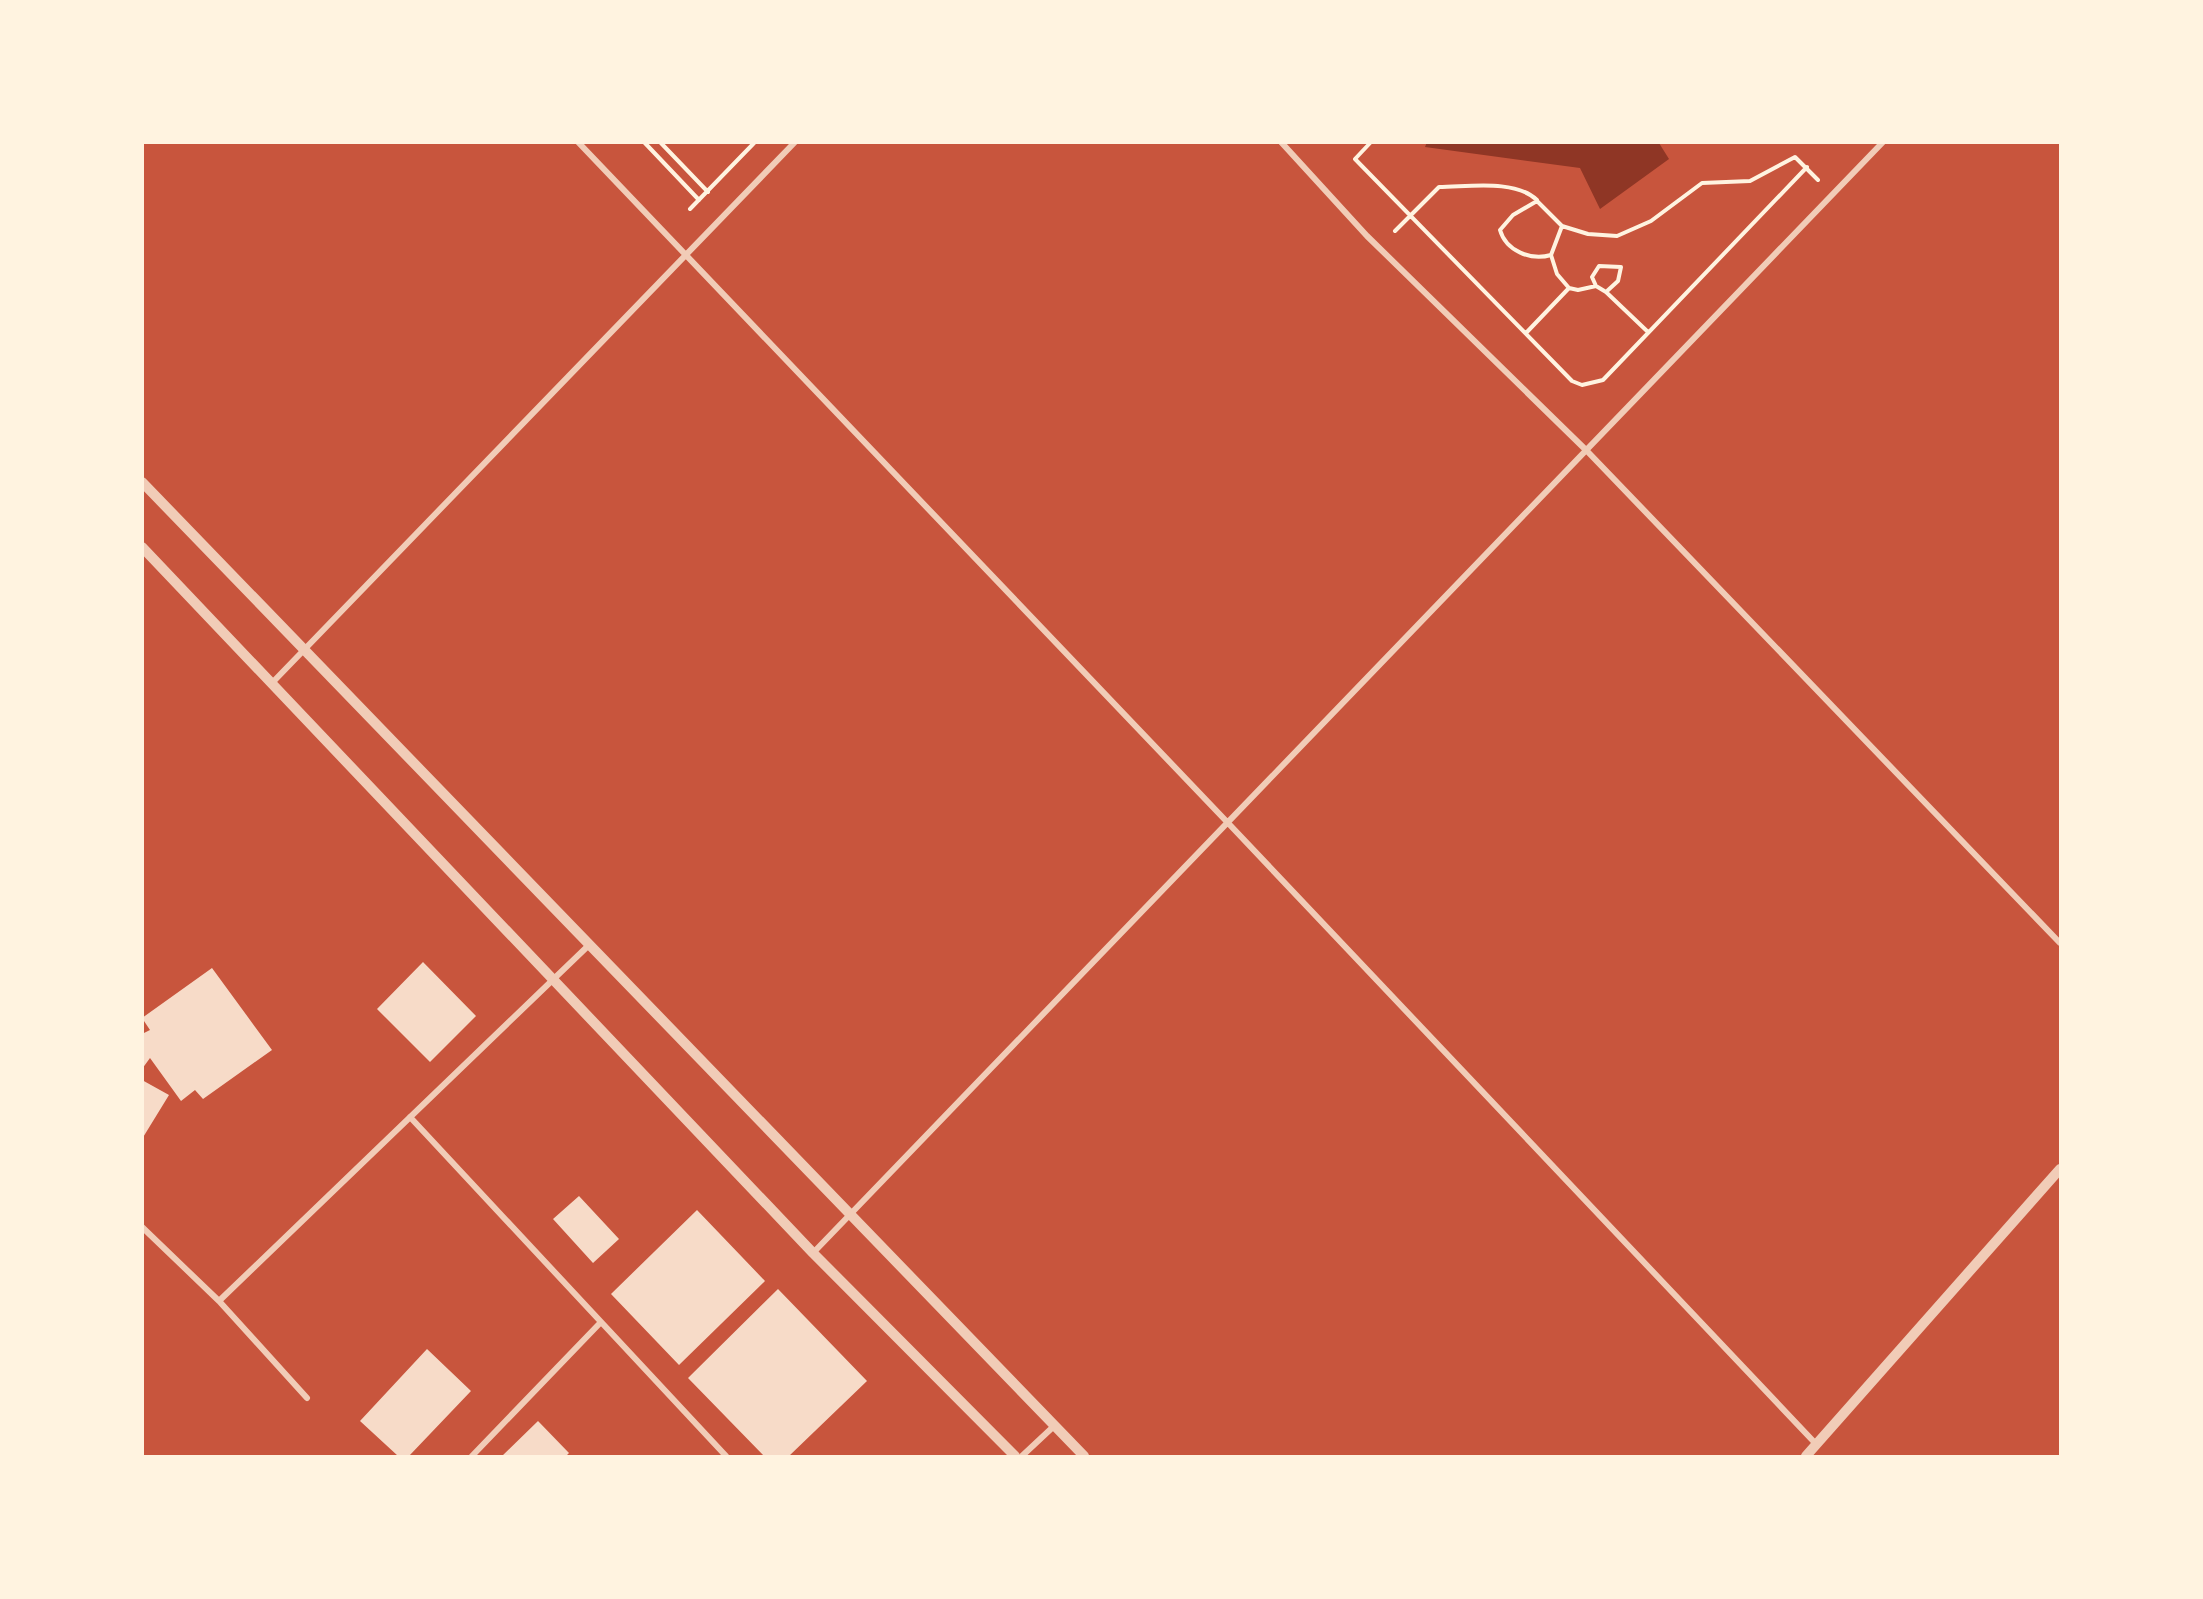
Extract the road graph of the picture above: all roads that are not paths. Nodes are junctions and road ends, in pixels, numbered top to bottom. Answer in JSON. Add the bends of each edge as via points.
{"nodes":[{"id":1,"x":578,"y":142,"type":"edge"},
{"id":2,"x":795,"y":142,"type":"edge"},
{"id":3,"x":1281,"y":142,"type":"edge"},
{"id":4,"x":1883,"y":142,"type":"edge"},
{"id":5,"x":686,"y":254,"type":"junction"},
{"id":6,"x":1587,"y":451,"type":"junction"},
{"id":7,"x":142,"y":482,"type":"edge"},
{"id":8,"x":142,"y":547,"type":"edge"},
{"id":9,"x":304,"y":650,"type":"junction"},
{"id":10,"x":272,"y":683,"type":"junction"},
{"id":11,"x":1229,"y":824,"type":"junction"},
{"id":12,"x":2061,"y":944,"type":"edge"},
{"id":13,"x":589,"y":945,"type":"junction"},
{"id":14,"x":554,"y":978,"type":"junction"},
{"id":15,"x":410,"y":1117,"type":"junction"},
{"id":16,"x":2061,"y":1169,"type":"edge"},
{"id":17,"x":849,"y":1216,"type":"junction"},
{"id":18,"x":142,"y":1227,"type":"edge"},
{"id":19,"x":813,"y":1253,"type":"junction"},
{"id":20,"x":219,"y":1301,"type":"junction"},
{"id":21,"x":601,"y":1322,"type":"junction"},
{"id":22,"x":307,"y":1398,"type":"dead end"},
{"id":23,"x":1053,"y":1427,"type":"junction"},
{"id":24,"x":1816,"y":1444,"type":"junction"},
{"id":25,"x":472,"y":1456,"type":"edge"},
{"id":26,"x":726,"y":1456,"type":"edge"},
{"id":27,"x":1016,"y":1456,"type":"edge"},
{"id":28,"x":1022,"y":1456,"type":"edge"},
{"id":29,"x":1084,"y":1456,"type":"edge"},
{"id":30,"x":1806,"y":1456,"type":"edge"}],
"edges":[{"from":1,"to":5,"type":"street"},
{"from":2,"to":5,"type":"street"},
{"from":3,"to":6,"type":"street","via":[[1367,236]]},
{"from":4,"to":6,"type":"street"},
{"from":5,"to":9,"type":"street"},
{"from":5,"to":11,"type":"street"},
{"from":6,"to":11,"type":"street"},
{"from":6,"to":12,"type":"street"},
{"from":7,"to":9,"type":"street"},
{"from":8,"to":10,"type":"street"},
{"from":9,"to":10,"type":"street"},
{"from":9,"to":13,"type":"street"},
{"from":10,"to":14,"type":"street"},
{"from":11,"to":17,"type":"street"},
{"from":11,"to":24,"type":"street"},
{"from":13,"to":14,"type":"street"},
{"from":13,"to":17,"type":"street"},
{"from":14,"to":15,"type":"street"},
{"from":14,"to":19,"type":"street"},
{"from":15,"to":20,"type":"street"},
{"from":15,"to":21,"type":"street"},
{"from":16,"to":24,"type":"street"},
{"from":17,"to":19,"type":"street"},
{"from":17,"to":23,"type":"street"},
{"from":18,"to":20,"type":"street"},
{"from":19,"to":27,"type":"street"},
{"from":20,"to":22,"type":"street"},
{"from":21,"to":25,"type":"street"},
{"from":21,"to":26,"type":"street"},
{"from":23,"to":28,"type":"street"},
{"from":23,"to":29,"type":"street"},
{"from":24,"to":30,"type":"street"}]}
